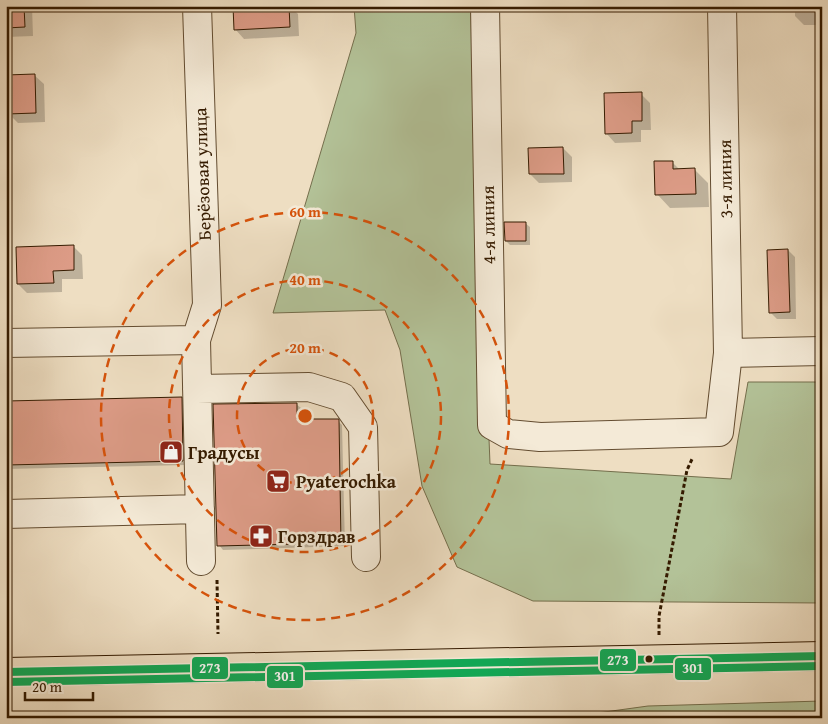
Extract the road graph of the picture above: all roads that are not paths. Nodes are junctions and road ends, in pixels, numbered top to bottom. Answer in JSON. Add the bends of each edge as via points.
{"nodes":[{"id":1,"x":197,"y":6,"type":"edge"},
{"id":2,"x":485,"y":6,"type":"edge"},
{"id":3,"x":722,"y":6,"type":"edge"},
{"id":4,"x":196,"y":340,"type":"junction"},
{"id":5,"x":6,"y":343,"type":"edge"},
{"id":6,"x":822,"y":351,"type":"edge"},
{"id":7,"x":728,"y":353,"type":"junction"},
{"id":8,"x":197,"y":389,"type":"junction"},
{"id":9,"x":704,"y":432,"type":"joint"},
{"id":10,"x":200,"y":509,"type":"junction"},
{"id":11,"x":6,"y":514,"type":"edge"},
{"id":12,"x":366,"y":557,"type":"dead end"},
{"id":13,"x":201,"y":561,"type":"road end"},
{"id":14,"x":822,"y":656,"type":"edge"},
{"id":15,"x":6,"y":672,"type":"edge"}],
"edges":[{"from":1,"to":4,"type":"street","name":"Берёзовая улица","via":[[206,305]]},
{"from":2,"to":9,"type":"street","name":"4-я линия","via":[[492,425],[508,434],[540,437]]},
{"from":3,"to":7,"type":"street","name":"3-я линия"},
{"from":4,"to":5,"type":"street"},
{"from":4,"to":8,"type":"street","name":"Берёзовая улица"},
{"from":6,"to":7,"type":"street"},
{"from":7,"to":9,"type":"street","name":"3-я линия","via":[[719,432]]},
{"from":8,"to":10,"type":"street","name":"Берёзовая улица"},
{"from":8,"to":12,"type":"street","via":[[309,387],[342,397],[363,427]]},
{"from":10,"to":11,"type":"street"},
{"from":10,"to":13,"type":"street","name":"Берёзовая улица"},
{"from":14,"to":15,"type":"main road"}]}
